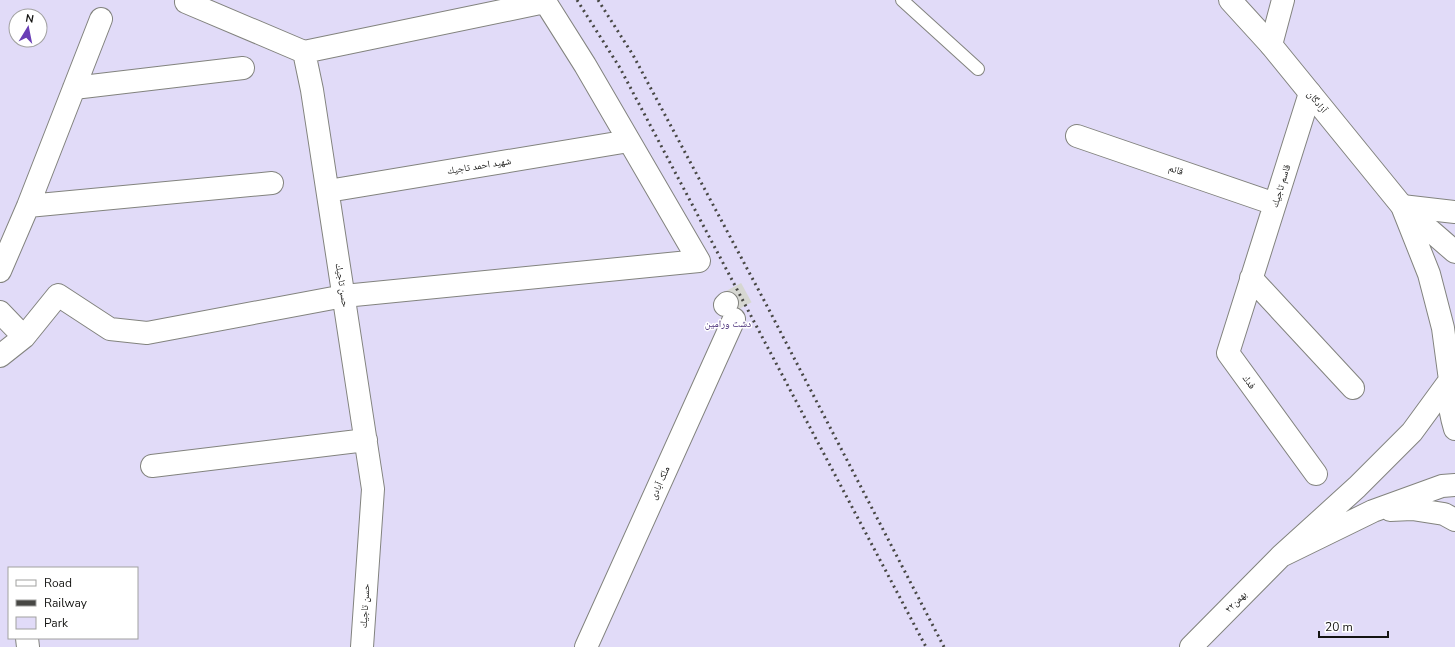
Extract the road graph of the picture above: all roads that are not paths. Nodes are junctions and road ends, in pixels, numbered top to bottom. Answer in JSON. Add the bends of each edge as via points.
{"nodes":[{"id":1,"x":902,"y":0,"type":"edge"},
{"id":2,"x":1230,"y":0,"type":"edge"},
{"id":3,"x":1283,"y":0,"type":"edge"},
{"id":4,"x":545,"y":1,"type":"edge"},
{"id":5,"x":186,"y":2,"type":"dead end"},
{"id":6,"x":101,"y":19,"type":"dead end"},
{"id":7,"x":1271,"y":45,"type":"junction"},
{"id":8,"x":304,"y":52,"type":"junction"},
{"id":9,"x":243,"y":68,"type":"dead end"},
{"id":10,"x":978,"y":69,"type":"dead end"},
{"id":11,"x":74,"y":88,"type":"junction"},
{"id":12,"x":1310,"y":93,"type":"junction"},
{"id":13,"x":1077,"y":136,"type":"dead end"},
{"id":14,"x":629,"y":141,"type":"junction"},
{"id":15,"x":272,"y":183,"type":"dead end"},
{"id":16,"x":328,"y":191,"type":"junction"},
{"id":17,"x":1275,"y":204,"type":"junction"},
{"id":18,"x":28,"y":206,"type":"junction"},
{"id":19,"x":1402,"y":206,"type":"junction"},
{"id":20,"x":1455,"y":212,"type":"edge"},
{"id":21,"x":1455,"y":252,"type":"edge"},
{"id":22,"x":0,"y":270,"type":"edge"},
{"id":23,"x":1251,"y":278,"type":"junction"},
{"id":24,"x":344,"y":296,"type":"junction"},
{"id":25,"x":728,"y":309,"type":"tunnel mouth"},
{"id":26,"x":0,"y":312,"type":"edge"},
{"id":27,"x":24,"y":337,"type":"junction"},
{"id":28,"x":0,"y":356,"type":"edge"},
{"id":29,"x":1453,"y":373,"type":"edge"},
{"id":30,"x":1353,"y":388,"type":"dead end"},
{"id":31,"x":1455,"y":429,"type":"edge"},
{"id":32,"x":366,"y":440,"type":"junction"},
{"id":33,"x":152,"y":466,"type":"dead end"},
{"id":34,"x":1316,"y":474,"type":"dead end"},
{"id":35,"x":1455,"y":485,"type":"edge"},
{"id":36,"x":1373,"y":511,"type":"junction"},
{"id":37,"x":1455,"y":520,"type":"edge"},
{"id":38,"x":1281,"y":556,"type":"junction"},
{"id":39,"x":1197,"y":645,"type":"edge"},
{"id":40,"x":362,"y":647,"type":"edge"},
{"id":41,"x":586,"y":647,"type":"edge"}],
"edges":[{"from":1,"to":10,"type":"lane"},
{"from":2,"to":7,"type":"street","name":"آزادگان"},
{"from":3,"to":7,"type":"street"},
{"from":4,"to":8,"type":"street"},
{"from":4,"to":14,"type":"street"},
{"from":5,"to":8,"type":"street"},
{"from":6,"to":11,"type":"street"},
{"from":7,"to":12,"type":"street","name":"آزادگان"},
{"from":8,"to":16,"type":"street","name":"حسن تاجيك"},
{"from":9,"to":11,"type":"street"},
{"from":11,"to":18,"type":"street"},
{"from":12,"to":17,"type":"street","name":"قاسم تاجيك"},
{"from":12,"to":19,"type":"street","name":"آزادگان"},
{"from":13,"to":17,"type":"street","name":"قائم"},
{"from":14,"to":16,"type":"street","name":"شهيد احمد تاجيك"},
{"from":14,"to":24,"type":"street","via":[[700,261]]},
{"from":15,"to":18,"type":"street"},
{"from":16,"to":24,"type":"street","name":"حسن تاجيك"},
{"from":17,"to":23,"type":"street","name":"قاسم تاجيك"},
{"from":18,"to":22,"type":"street"},
{"from":19,"to":20,"type":"street"},
{"from":19,"to":21,"type":"street"},
{"from":19,"to":29,"type":"street","via":[[1429,274]]},
{"from":23,"to":30,"type":"street"},
{"from":23,"to":34,"type":"street","name":"فدك","via":[[1228,353]]},
{"from":24,"to":27,"type":"street","via":[[147,333],[110,329],[58,295]]},
{"from":24,"to":32,"type":"street","name":"حسن تاجيك"},
{"from":25,"to":41,"type":"street","name":"ملک آبادی"},
{"from":26,"to":27,"type":"street"},
{"from":27,"to":28,"type":"street"},
{"from":29,"to":31,"type":"street","via":[[1449,410]]},
{"from":29,"to":38,"type":"street","name":"۲۲بهمن","via":[[1412,432],[1357,487]]},
{"from":32,"to":33,"type":"street"},
{"from":32,"to":40,"type":"street","name":"حسن تاجيك","via":[[373,489]]},
{"from":35,"to":36,"type":"street","via":[[1442,486]]},
{"from":36,"to":37,"type":"street","via":[[1412,510],[1444,514]]},
{"from":36,"to":38,"type":"street"},
{"from":38,"to":39,"type":"street","name":"۲۲بهمن"}]}
